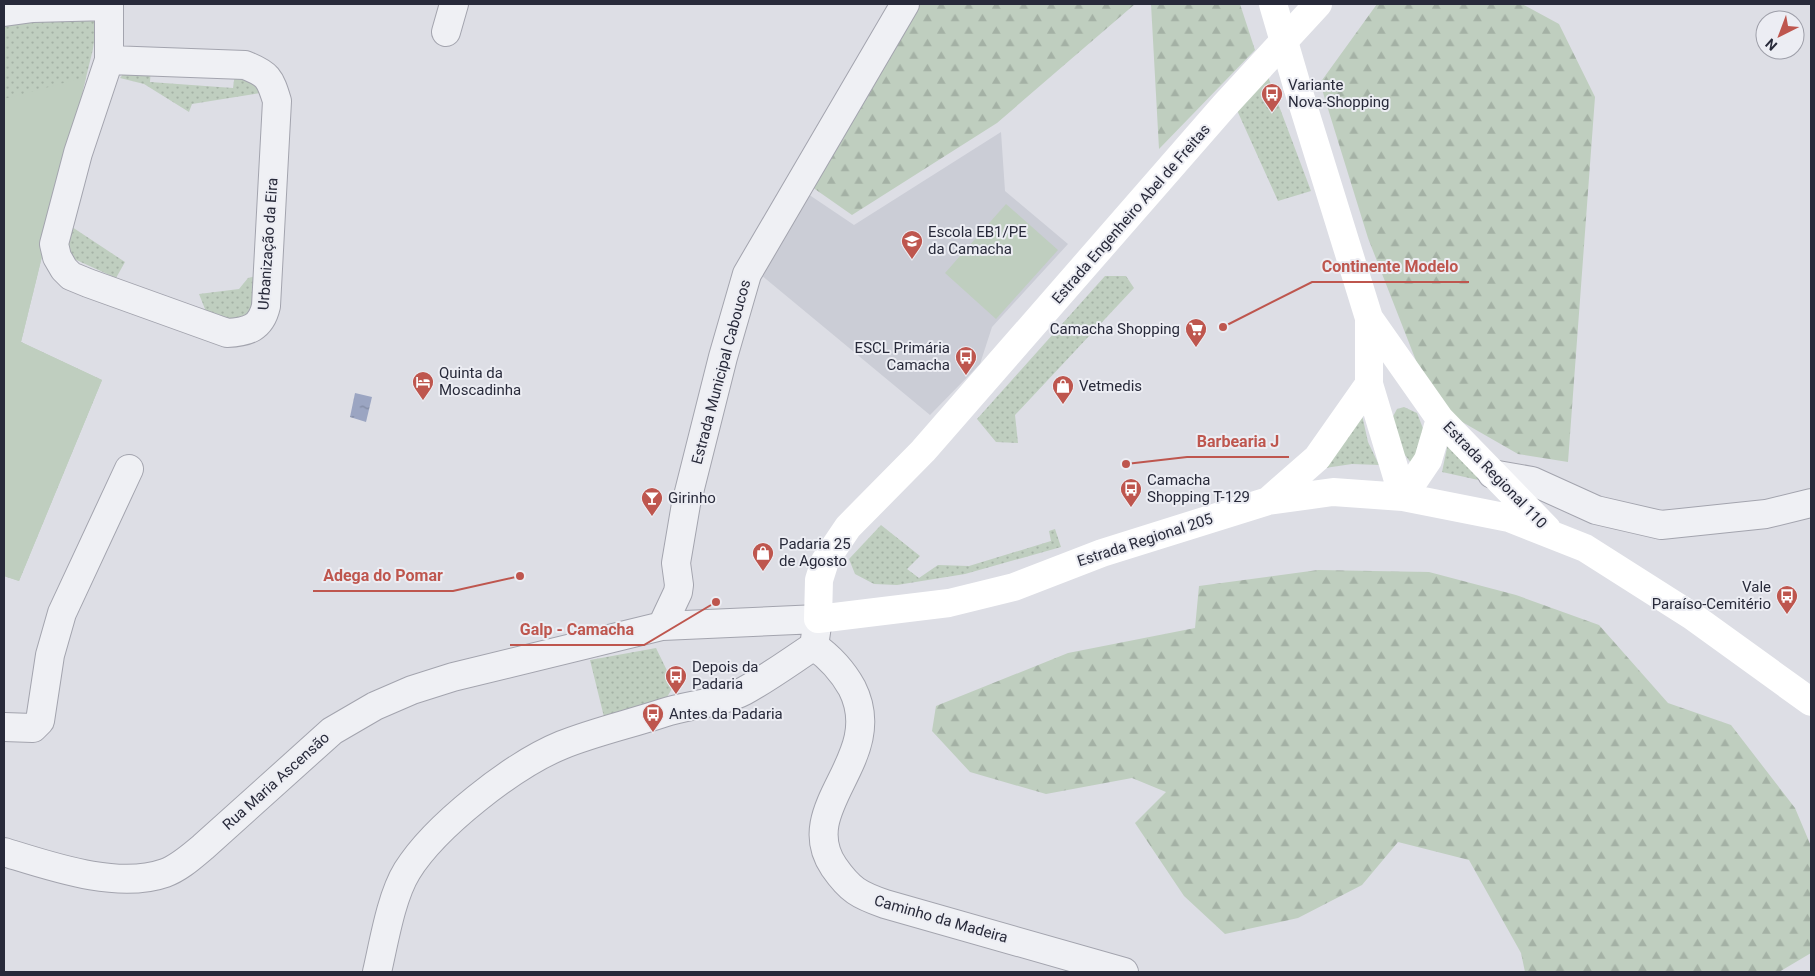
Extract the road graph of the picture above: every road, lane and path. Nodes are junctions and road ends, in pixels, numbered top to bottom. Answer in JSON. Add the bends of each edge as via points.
{"nodes":[{"id":1,"x":454,"y":4,"type":"edge"},
{"id":2,"x":905,"y":4,"type":"edge"},
{"id":3,"x":1273,"y":4,"type":"edge"},
{"id":4,"x":1318,"y":4,"type":"edge"},
{"id":5,"x":109,"y":5,"type":"edge"},
{"id":6,"x":4,"y":12,"type":"edge"},
{"id":7,"x":446,"y":32,"type":"dead end"},
{"id":8,"x":109,"y":60,"type":"junction"},
{"id":9,"x":1369,"y":318,"type":"junction"},
{"id":10,"x":1369,"y":384,"type":"junction"},
{"id":11,"x":1423,"y":397,"type":"junction"},
{"id":12,"x":1440,"y":419,"type":"junction"},
{"id":13,"x":129,"y":469,"type":"dead end"},
{"id":14,"x":1492,"y":474,"type":"junction"},
{"id":15,"x":1404,"y":497,"type":"junction"},
{"id":16,"x":1268,"y":501,"type":"junction"},
{"id":17,"x":1811,"y":503,"type":"edge"},
{"id":18,"x":1549,"y":532,"type":"junction"},
{"id":19,"x":818,"y":618,"type":"junction"},
{"id":20,"x":662,"y":626,"type":"junction"},
{"id":21,"x":814,"y":646,"type":"junction"},
{"id":22,"x":1811,"y":702,"type":"edge"},
{"id":23,"x":4,"y":727,"type":"edge"},
{"id":24,"x":4,"y":852,"type":"edge"},
{"id":25,"x":377,"y":972,"type":"edge"},
{"id":26,"x":1124,"y":972,"type":"edge"}],
"edges":[{"from":1,"to":7,"type":"street"},
{"from":2,"to":20,"type":"street","name":"Estrada Municipal Caboucos","via":[[747,274],[686,504],[676,563],[678,592]]},
{"from":3,"to":9,"type":"main road","name":"Estrada Regional 110","bridge":true},
{"from":4,"to":19,"type":"main road","name":"Estrada Engenheiro Abel de Freitas","via":[[929,445],[848,527],[826,561],[819,580]]},
{"from":5,"to":6,"type":"street"},
{"from":5,"to":8,"type":"street","name":"Urbanização da Eira"},
{"from":8,"to":8,"type":"street","name":"Urbanização da Eira","via":[[58,223],[54,244],[57,257],[71,276],[97,286],[227,332],[254,328],[264,317],[266,306],[277,101],[272,82],[263,72],[245,66]]},
{"from":9,"to":10,"type":"main road","name":"Estrada Regional 110"},
{"from":9,"to":11,"type":"main road","name":"Estrada Regional 110"},
{"from":10,"to":11,"type":"main road"},
{"from":10,"to":15,"type":"main road","name":"Estrada Regional 110"},
{"from":10,"to":16,"type":"main road","via":[[1317,458]]},
{"from":11,"to":12,"type":"main road","name":"Estrada Regional 110"},
{"from":12,"to":14,"type":"main road","name":"Estrada Regional 110"},
{"from":12,"to":15,"type":"main road","name":"Estrada Regional 110","via":[[1428,460]]},
{"from":13,"to":23,"type":"street","via":[[62,613],[50,655],[40,721],[32,728]]},
{"from":14,"to":17,"type":"street","via":[[1532,481],[1596,510],[1661,525],[1766,514]]},
{"from":14,"to":18,"type":"main road","name":"Estrada Regional 110"},
{"from":15,"to":16,"type":"main road","name":"Estrada Regional 205","via":[[1332,492]]},
{"from":15,"to":18,"type":"main road","name":"Estrada Regional 205","via":[[1509,518]]},
{"from":16,"to":19,"type":"main road","name":"Estrada Regional 205","via":[[1102,553],[1014,587],[949,603]]},
{"from":18,"to":22,"type":"main road","name":"Estrada Regional 205","via":[[1616,566]]},
{"from":19,"to":20,"type":"street","name":"Rua Maria Ascensão"},
{"from":19,"to":21,"type":"street"},
{"from":20,"to":24,"type":"street","name":"Rua Maria Ascensão","via":[[453,677],[375,706],[332,730],[203,848],[166,872],[147,877],[110,877],[60,869]]},
{"from":21,"to":25,"type":"street","via":[[743,691],[562,745],[493,787],[429,843],[407,872],[389,918]]},
{"from":21,"to":26,"type":"street","name":"Caminho da Madeira","via":[[842,671],[862,717],[856,749],[827,813],[822,832],[828,857],[843,880],[859,895],[885,904]]}]}
